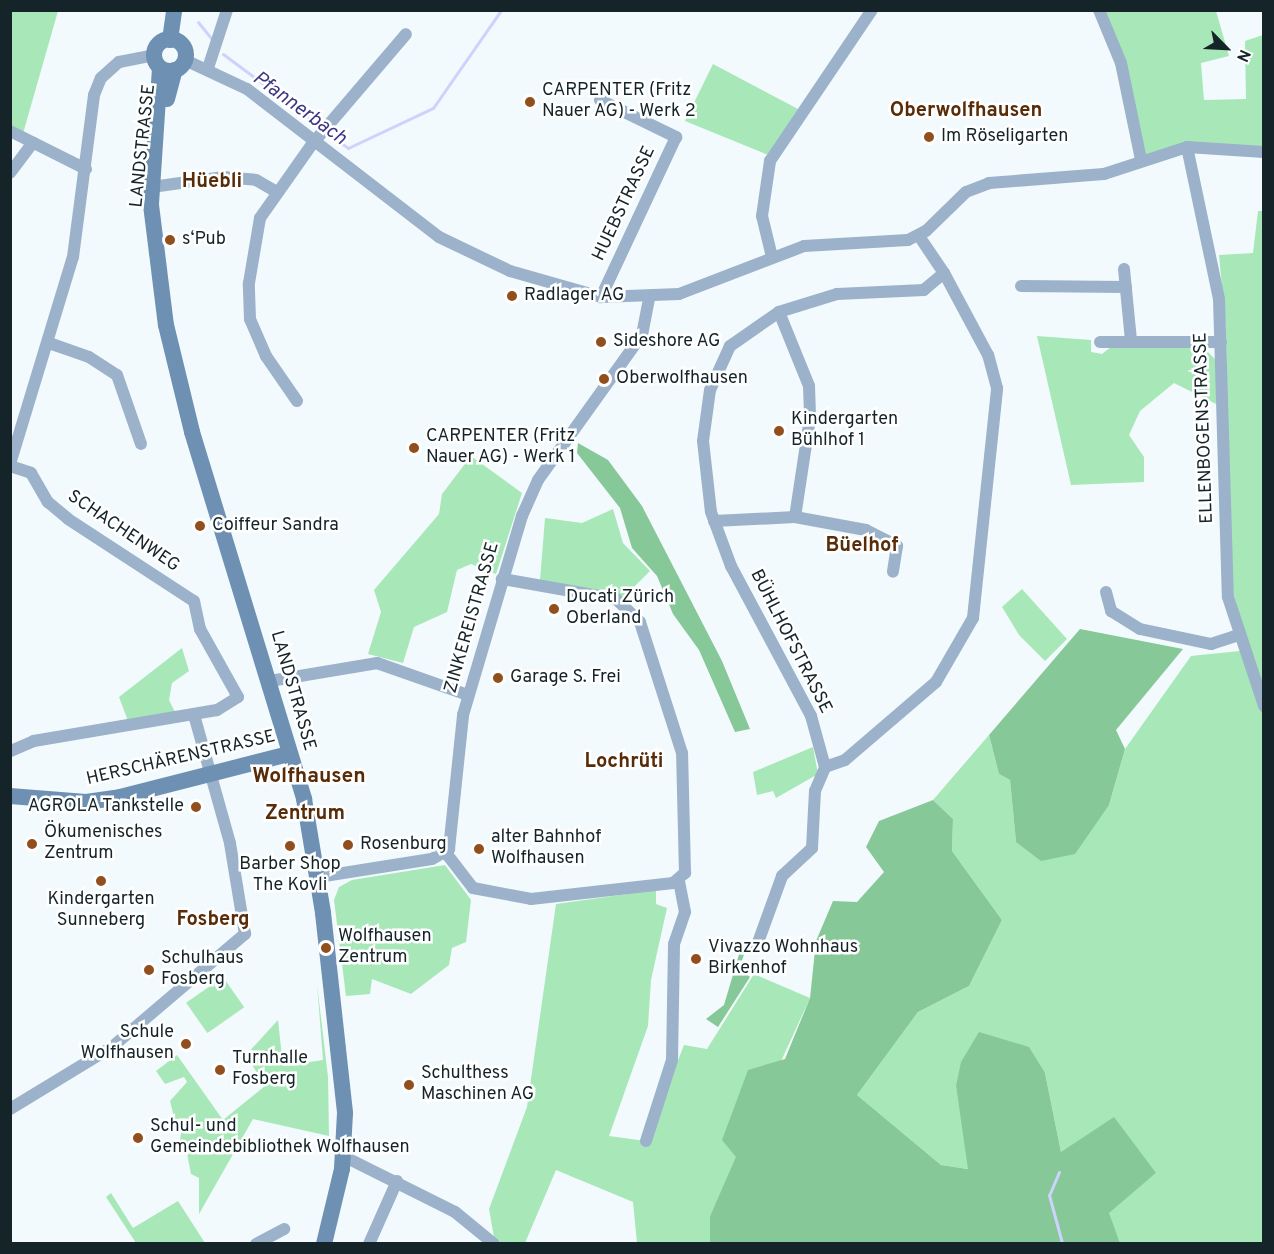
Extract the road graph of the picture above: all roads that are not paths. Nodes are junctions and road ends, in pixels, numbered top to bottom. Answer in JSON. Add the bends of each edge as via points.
{"nodes":[{"id":1,"x":174,"y":10,"type":"edge"},
{"id":2,"x":227,"y":10,"type":"edge"},
{"id":3,"x":872,"y":10,"type":"edge"},
{"id":4,"x":1099,"y":10,"type":"edge"},
{"id":5,"x":406,"y":34,"type":"dead end"},
{"id":6,"x":170,"y":40,"type":"junction"},
{"id":7,"x":169,"y":63,"type":"junction"},
{"id":8,"x":210,"y":63,"type":"junction"},
{"id":9,"x":600,"y":100,"type":"dead end"},
{"id":10,"x":10,"y":131,"type":"edge"},
{"id":11,"x":319,"y":136,"type":"junction"},
{"id":12,"x":33,"y":143,"type":"junction"},
{"id":13,"x":1187,"y":147,"type":"junction"},
{"id":14,"x":1263,"y":152,"type":"edge"},
{"id":15,"x":1141,"y":160,"type":"junction"},
{"id":16,"x":86,"y":169,"type":"junction"},
{"id":17,"x":12,"y":174,"type":"edge"},
{"id":18,"x":159,"y":186,"type":"junction"},
{"id":19,"x":275,"y":191,"type":"junction"},
{"id":20,"x":156,"y":228,"type":"junction"},
{"id":21,"x":919,"y":236,"type":"junction"},
{"id":22,"x":772,"y":257,"type":"junction"},
{"id":23,"x":1124,"y":269,"type":"dead end"},
{"id":24,"x":944,"y":273,"type":"junction"},
{"id":25,"x":1021,"y":286,"type":"dead end"},
{"id":26,"x":1126,"y":287,"type":"junction"},
{"id":27,"x":601,"y":297,"type":"junction"},
{"id":28,"x":649,"y":298,"type":"junction"},
{"id":29,"x":779,"y":312,"type":"junction"},
{"id":30,"x":1131,"y":340,"type":"junction"},
{"id":31,"x":1100,"y":342,"type":"dead end"},
{"id":32,"x":1221,"y":342,"type":"junction"},
{"id":33,"x":49,"y":343,"type":"junction"},
{"id":34,"x":297,"y":401,"type":"dead end"},
{"id":35,"x":141,"y":444,"type":"dead end"},
{"id":36,"x":10,"y":465,"type":"edge"},
{"id":37,"x":795,"y":517,"type":"junction"},
{"id":38,"x":714,"y":521,"type":"junction"},
{"id":39,"x":893,"y":572,"type":"dead end"},
{"id":40,"x":502,"y":579,"type":"junction"},
{"id":41,"x":1106,"y":592,"type":"dead end"},
{"id":42,"x":1239,"y":635,"type":"junction"},
{"id":43,"x":270,"y":681,"type":"junction"},
{"id":44,"x":468,"y":695,"type":"junction"},
{"id":45,"x":1263,"y":706,"type":"edge"},
{"id":46,"x":194,"y":715,"type":"junction"},
{"id":47,"x":10,"y":751,"type":"edge"},
{"id":48,"x":289,"y":754,"type":"junction"},
{"id":49,"x":825,"y":767,"type":"junction"},
{"id":50,"x":213,"y":774,"type":"junction"},
{"id":51,"x":10,"y":796,"type":"edge"},
{"id":52,"x":446,"y":853,"type":"junction"},
{"id":53,"x":318,"y":877,"type":"junction"},
{"id":54,"x":679,"y":880,"type":"junction"},
{"id":55,"x":756,"y":948,"type":"dead end"},
{"id":56,"x":10,"y":1109,"type":"edge"},
{"id":57,"x":646,"y":1141,"type":"dead end"},
{"id":58,"x":343,"y":1156,"type":"junction"},
{"id":59,"x":397,"y":1181,"type":"junction"},
{"id":60,"x":284,"y":1228,"type":"dead end"},
{"id":61,"x":256,"y":1244,"type":"edge"},
{"id":62,"x":324,"y":1244,"type":"edge"},
{"id":63,"x":369,"y":1244,"type":"edge"},
{"id":64,"x":494,"y":1244,"type":"edge"}],
"edges":[{"from":1,"to":6,"type":"main road"},
{"from":2,"to":8,"type":"street"},
{"from":3,"to":22,"type":"street","via":[[770,161],[762,216]]},
{"from":4,"to":15,"type":"street","via":[[1121,63]]},
{"from":5,"to":11,"type":"street"},
{"from":6,"to":7,"type":"main road","via":[[161,43]]},
{"from":6,"to":7,"type":"main road","via":[[182,46]]},
{"from":7,"to":8,"type":"street"},
{"from":7,"to":16,"type":"street","via":[[119,62],[101,78],[93,104]]},
{"from":7,"to":18,"type":"main road","name":"LANDSTRASSE"},
{"from":7,"to":20,"type":"main road","name":"LANDSTRASSE","via":[[150,187]]},
{"from":8,"to":11,"type":"street"},
{"from":9,"to":27,"type":"street","name":"HUEBSTRASSE","via":[[676,137]]},
{"from":10,"to":12,"type":"street"},
{"from":11,"to":19,"type":"street"},
{"from":11,"to":27,"type":"street","via":[[422,227],[480,259]]},
{"from":12,"to":16,"type":"street"},
{"from":12,"to":17,"type":"street"},
{"from":13,"to":14,"type":"street"},
{"from":13,"to":15,"type":"street"},
{"from":13,"to":32,"type":"street","name":"ELLENBOGENSTRASSE","via":[[1212,256]]},
{"from":15,"to":21,"type":"street","via":[[1104,174],[977,187]]},
{"from":16,"to":33,"type":"street","via":[[74,257]]},
{"from":18,"to":19,"type":"street","via":[[223,177],[256,180]]},
{"from":18,"to":20,"type":"main road","name":"LANDSTRASSE"},
{"from":19,"to":34,"type":"street","via":[[256,232],[250,319],[266,356]]},
{"from":20,"to":43,"type":"main road","name":"LANDSTRASSE","via":[[166,325],[184,400]]},
{"from":21,"to":22,"type":"street","via":[[896,242],[816,244]]},
{"from":21,"to":24,"type":"street"},
{"from":22,"to":28,"type":"street","via":[[707,286]]},
{"from":23,"to":26,"type":"street"},
{"from":24,"to":29,"type":"street","name":"BÜHLHOFSTRASSE","via":[[924,290],[837,294]]},
{"from":24,"to":49,"type":"street","via":[[988,355],[997,388],[973,618],[936,682],[845,760]]},
{"from":25,"to":26,"type":"street"},
{"from":26,"to":30,"type":"street"},
{"from":27,"to":28,"type":"street"},
{"from":28,"to":40,"type":"street","name":"ZINKEREISTRASSE","via":[[642,335],[534,487]]},
{"from":29,"to":37,"type":"street","via":[[809,386]]},
{"from":29,"to":38,"type":"street","name":"BÜHLHOFSTRASSE","via":[[740,336],[715,373],[703,441]]},
{"from":30,"to":31,"type":"street"},
{"from":30,"to":32,"type":"street"},
{"from":32,"to":42,"type":"street","name":"ELLENBOGENSTRASSE","via":[[1228,597]]},
{"from":33,"to":35,"type":"street","via":[[89,357],[117,375]]},
{"from":33,"to":36,"type":"street"},
{"from":36,"to":46,"type":"street","name":"SCHACHENWEG","via":[[31,473],[48,502],[68,519],[194,601],[200,629],[238,696],[217,710]]},
{"from":37,"to":38,"type":"street"},
{"from":37,"to":39,"type":"street","via":[[844,525],[892,542],[898,555]]},
{"from":38,"to":49,"type":"street","name":"BÜHLHOFSTRASSE","via":[[731,566],[811,716]]},
{"from":40,"to":44,"type":"street","name":"ZINKEREISTRASSE"},
{"from":40,"to":54,"type":"street","via":[[616,599],[640,622],[682,753],[688,859]]},
{"from":41,"to":42,"type":"street","via":[[1111,611],[1140,629],[1211,644]]},
{"from":42,"to":45,"type":"street","name":"ELLENBOGENSTRASSE"},
{"from":43,"to":44,"type":"street","via":[[377,663]]},
{"from":43,"to":48,"type":"main road","name":"LANDSTRASSE"},
{"from":44,"to":52,"type":"street","name":"ZINKEREISTRASSE","via":[[453,833]]},
{"from":46,"to":47,"type":"street","via":[[34,741]]},
{"from":46,"to":50,"type":"street"},
{"from":48,"to":50,"type":"main road","name":"HERSCHÄRENSTRASSE"},
{"from":48,"to":53,"type":"main road","name":"LANDSTRASSE","via":[[304,799]]},
{"from":49,"to":55,"type":"street","via":[[816,791],[812,848],[782,876]]},
{"from":50,"to":51,"type":"main road","name":"HERSCHÄRENSTRASSE","via":[[86,802]]},
{"from":50,"to":56,"type":"street","via":[[246,915],[243,937],[112,1047]]},
{"from":52,"to":53,"type":"street"},
{"from":52,"to":54,"type":"street","via":[[472,888],[511,897],[549,899]]},
{"from":53,"to":58,"type":"main road","name":"LANDSTRASSE","via":[[343,1074]]},
{"from":54,"to":57,"type":"street","via":[[685,912],[673,954],[672,1060]]},
{"from":58,"to":59,"type":"street"},
{"from":58,"to":62,"type":"main road","name":"LANDSTRASSE"},
{"from":59,"to":63,"type":"street"},
{"from":59,"to":64,"type":"street","via":[[470,1221]]},
{"from":60,"to":61,"type":"street"}]}
